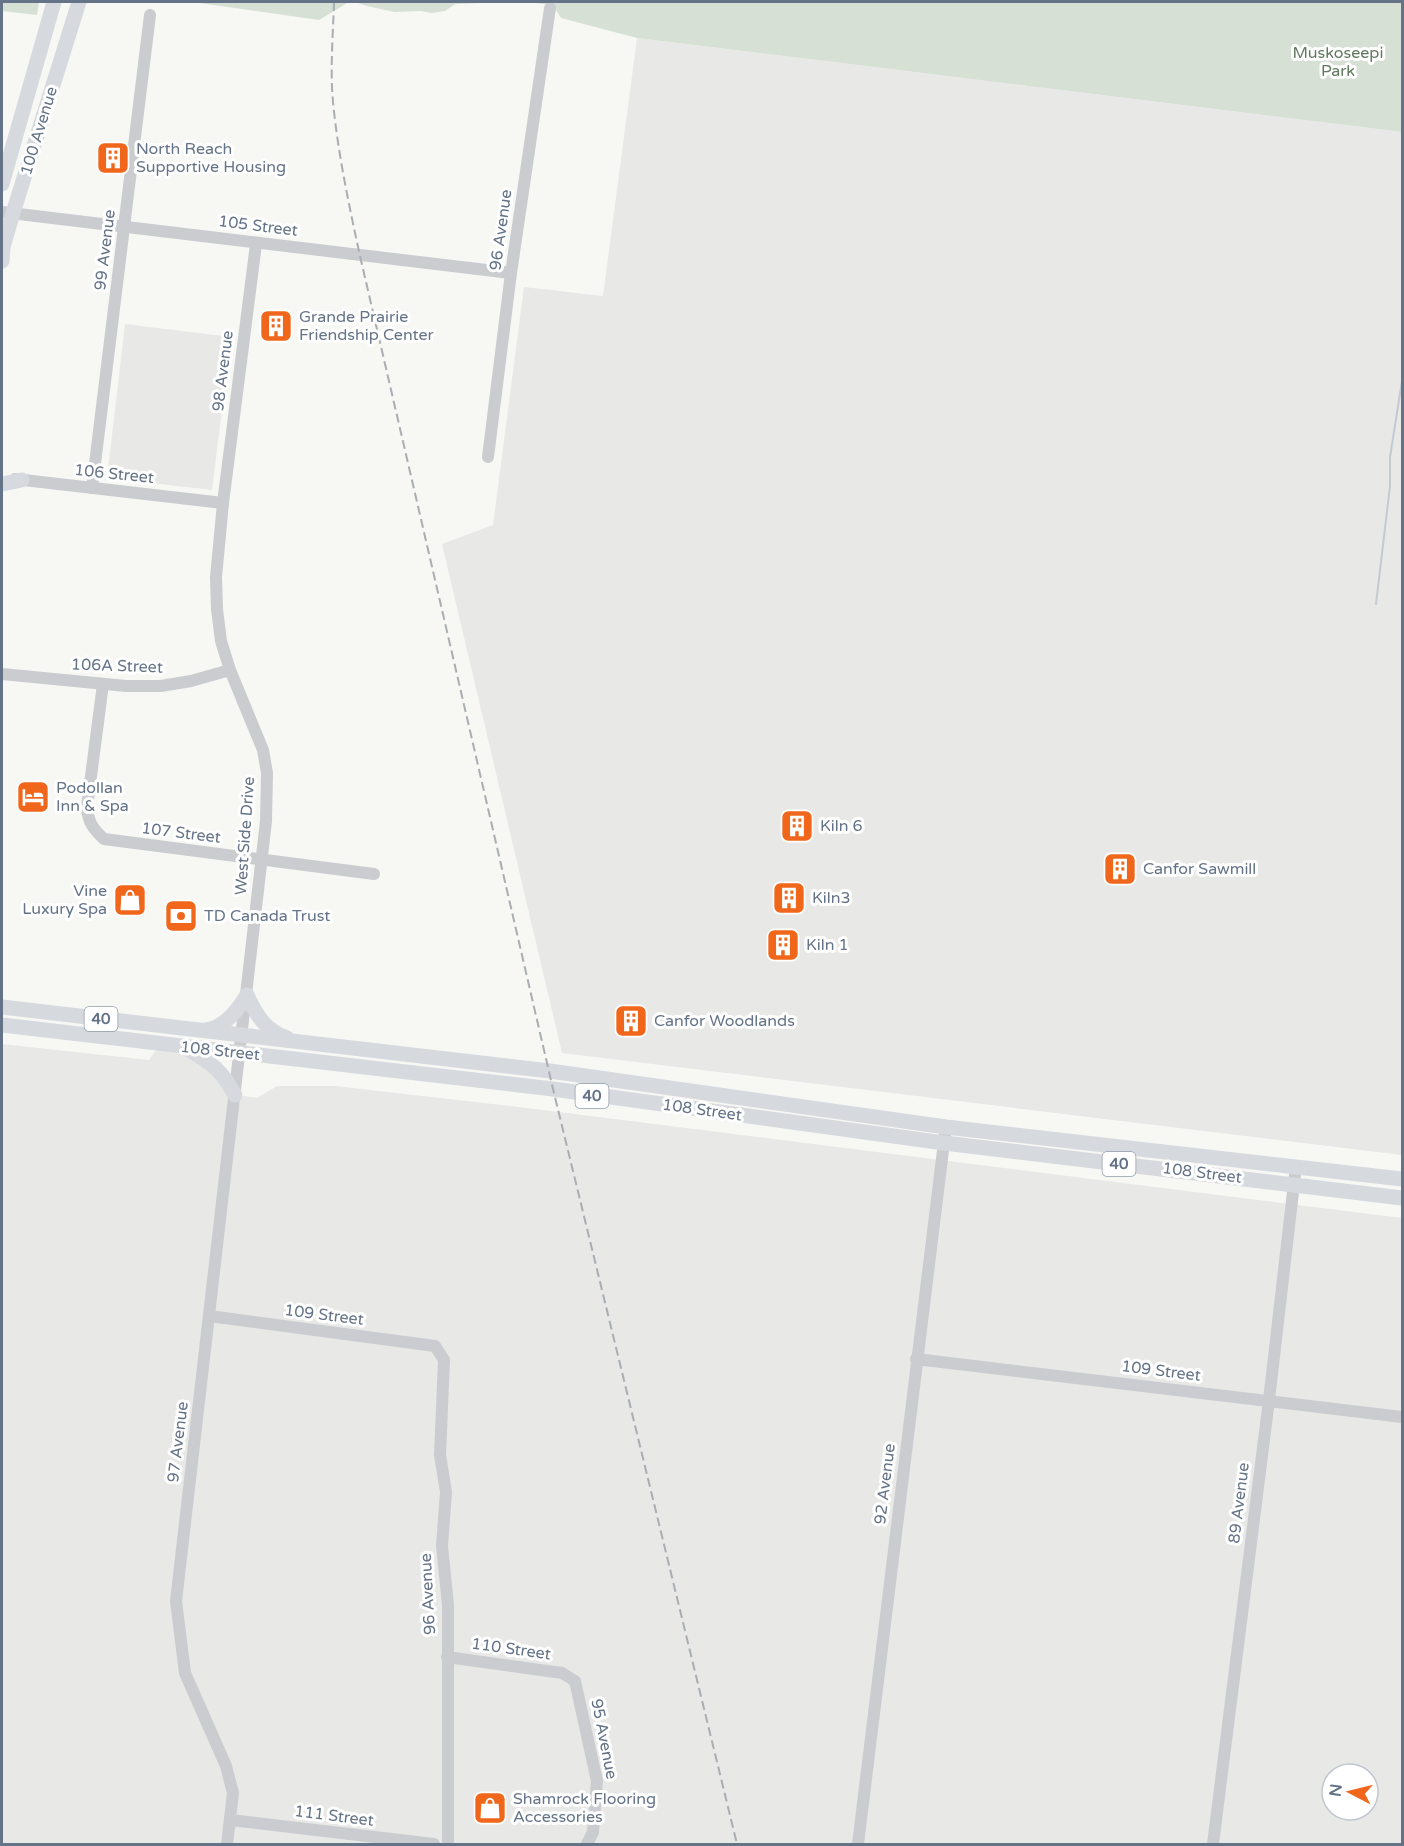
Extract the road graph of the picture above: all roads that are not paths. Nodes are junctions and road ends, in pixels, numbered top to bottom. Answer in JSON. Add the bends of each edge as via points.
{"nodes":[{"id":1,"x":54,"y":2,"type":"edge"},
{"id":2,"x":79,"y":2,"type":"edge"},
{"id":3,"x":550,"y":8,"type":"dead end"},
{"id":4,"x":150,"y":15,"type":"dead end"},
{"id":5,"x":2,"y":184,"type":"edge"},
{"id":6,"x":7,"y":212,"type":"edge"},
{"id":7,"x":125,"y":225,"type":"junction"},
{"id":8,"x":256,"y":243,"type":"junction"},
{"id":9,"x":2,"y":261,"type":"edge"},
{"id":10,"x":511,"y":273,"type":"junction"},
{"id":11,"x":488,"y":457,"type":"dead end"},
{"id":12,"x":2,"y":478,"type":"edge"},
{"id":13,"x":22,"y":480,"type":"junction"},
{"id":14,"x":2,"y":484,"type":"edge"},
{"id":15,"x":92,"y":488,"type":"junction"},
{"id":16,"x":223,"y":503,"type":"junction"},
{"id":17,"x":230,"y":670,"type":"junction"},
{"id":18,"x":2,"y":674,"type":"edge"},
{"id":19,"x":103,"y":684,"type":"junction"},
{"id":20,"x":262,"y":859,"type":"junction"},
{"id":21,"x":374,"y":874,"type":"dead end"},
{"id":22,"x":247,"y":995,"type":"junction"},
{"id":23,"x":2,"y":1007,"type":"edge"},
{"id":24,"x":2,"y":1025,"type":"edge"},
{"id":25,"x":200,"y":1031,"type":"junction"},
{"id":26,"x":242,"y":1035,"type":"junction"},
{"id":27,"x":304,"y":1043,"type":"junction"},
{"id":28,"x":184,"y":1047,"type":"junction"},
{"id":29,"x":240,"y":1053,"type":"junction"},
{"id":30,"x":235,"y":1095,"type":"junction"},
{"id":31,"x":946,"y":1127,"type":"junction"},
{"id":32,"x":944,"y":1143,"type":"junction"},
{"id":33,"x":1296,"y":1166,"type":"junction"},
{"id":34,"x":1402,"y":1179,"type":"edge"},
{"id":35,"x":1295,"y":1184,"type":"junction"},
{"id":36,"x":1402,"y":1198,"type":"edge"},
{"id":37,"x":209,"y":1316,"type":"junction"},
{"id":38,"x":435,"y":1346,"type":"joint"},
{"id":39,"x":916,"y":1359,"type":"junction"},
{"id":40,"x":1269,"y":1400,"type":"junction"},
{"id":41,"x":1402,"y":1417,"type":"edge"},
{"id":42,"x":447,"y":1657,"type":"junction"},
{"id":43,"x":570,"y":1677,"type":"joint"},
{"id":44,"x":230,"y":1820,"type":"junction"},
{"id":45,"x":227,"y":1845,"type":"edge"},
{"id":46,"x":434,"y":1845,"type":"edge"},
{"id":47,"x":448,"y":1845,"type":"edge"},
{"id":48,"x":586,"y":1845,"type":"edge"},
{"id":49,"x":858,"y":1845,"type":"edge"},
{"id":50,"x":1213,"y":1845,"type":"edge"}],
"edges":[{"from":1,"to":5,"type":"main road","name":"100 Avenue"},
{"from":2,"to":6,"type":"main road","name":"100 Avenue"},
{"from":3,"to":10,"type":"street","name":"96 Avenue"},
{"from":4,"to":7,"type":"street","name":"99 Avenue"},
{"from":6,"to":7,"type":"street","name":"105 Street"},
{"from":6,"to":9,"type":"main road","name":"100 Avenue"},
{"from":7,"to":8,"type":"street","name":"105 Street"},
{"from":7,"to":15,"type":"street","name":"99 Avenue"},
{"from":8,"to":10,"type":"street","name":"105 Street"},
{"from":8,"to":16,"type":"street","name":"98 Avenue"},
{"from":10,"to":11,"type":"street","name":"96 Avenue"},
{"from":12,"to":13,"type":"street","name":"106 Street"},
{"from":13,"to":14,"type":"main road"},
{"from":13,"to":15,"type":"street","name":"106 Street"},
{"from":15,"to":16,"type":"street","name":"106 Street"},
{"from":16,"to":17,"type":"street","name":"West Side Drive","via":[[217,609]]},
{"from":17,"to":19,"type":"street","name":"106A Street","via":[[161,686]]},
{"from":17,"to":20,"type":"street","name":"West Side Drive","via":[[263,750],[267,773]]},
{"from":18,"to":19,"type":"street","name":"106A Street"},
{"from":19,"to":20,"type":"street","name":"107 Street","via":[[87,807],[94,830],[104,839],[118,842]]},
{"from":20,"to":21,"type":"street","name":"107 Street"},
{"from":20,"to":22,"type":"street","name":"West Side Drive"},
{"from":22,"to":25,"type":"main road","via":[[218,1027]]},
{"from":22,"to":26,"type":"street","name":"West Side Drive"},
{"from":22,"to":27,"type":"main road","via":[[264,1025]]},
{"from":23,"to":25,"type":"main road","name":"108 Street","number":"40"},
{"from":24,"to":28,"type":"main road","name":"108 Street","number":"40"},
{"from":25,"to":26,"type":"main road","name":"108 Street","number":"40"},
{"from":26,"to":27,"type":"main road","name":"108 Street","number":"40"},
{"from":26,"to":29,"type":"street","name":"97 Avenue"},
{"from":27,"to":31,"type":"main road","name":"108 Street","number":"40","via":[[550,1071]]},
{"from":28,"to":29,"type":"main road","name":"108 Street","number":"40"},
{"from":28,"to":30,"type":"main road","via":[[218,1069]]},
{"from":29,"to":30,"type":"street","name":"97 Avenue"},
{"from":29,"to":32,"type":"main road","name":"108 Street","number":"40","via":[[554,1089]]},
{"from":30,"to":37,"type":"street","name":"97 Avenue"},
{"from":31,"to":32,"type":"street","name":"92 Avenue"},
{"from":31,"to":33,"type":"main road","name":"108 Street","number":"40"},
{"from":32,"to":35,"type":"main road","name":"108 Street","number":"40"},
{"from":32,"to":39,"type":"street","name":"92 Avenue"},
{"from":33,"to":34,"type":"main road","name":"108 Street","number":"40"},
{"from":33,"to":35,"type":"street","name":"89 Avenue"},
{"from":35,"to":36,"type":"main road","name":"108 Street","number":"40"},
{"from":35,"to":40,"type":"street","name":"89 Avenue"},
{"from":37,"to":38,"type":"street","name":"109 Street"},
{"from":37,"to":44,"type":"street","name":"97 Avenue","via":[[176,1601],[185,1673],[226,1767],[233,1793]]},
{"from":38,"to":42,"type":"street","name":"96 Avenue","via":[[444,1360],[440,1455],[446,1492],[442,1546],[448,1605]]},
{"from":39,"to":40,"type":"street","name":"109 Street"},
{"from":39,"to":49,"type":"street","name":"92 Avenue"},
{"from":40,"to":41,"type":"street","name":"109 Street"},
{"from":40,"to":50,"type":"street","name":"89 Avenue"},
{"from":42,"to":43,"type":"street","name":"110 Street"},
{"from":42,"to":47,"type":"street","name":"96 Avenue"},
{"from":43,"to":48,"type":"street","name":"95 Avenue","via":[[575,1681],[597,1781],[593,1832]]},
{"from":44,"to":45,"type":"street","name":"97 Avenue"},
{"from":44,"to":46,"type":"street","name":"111 Street"}]}
